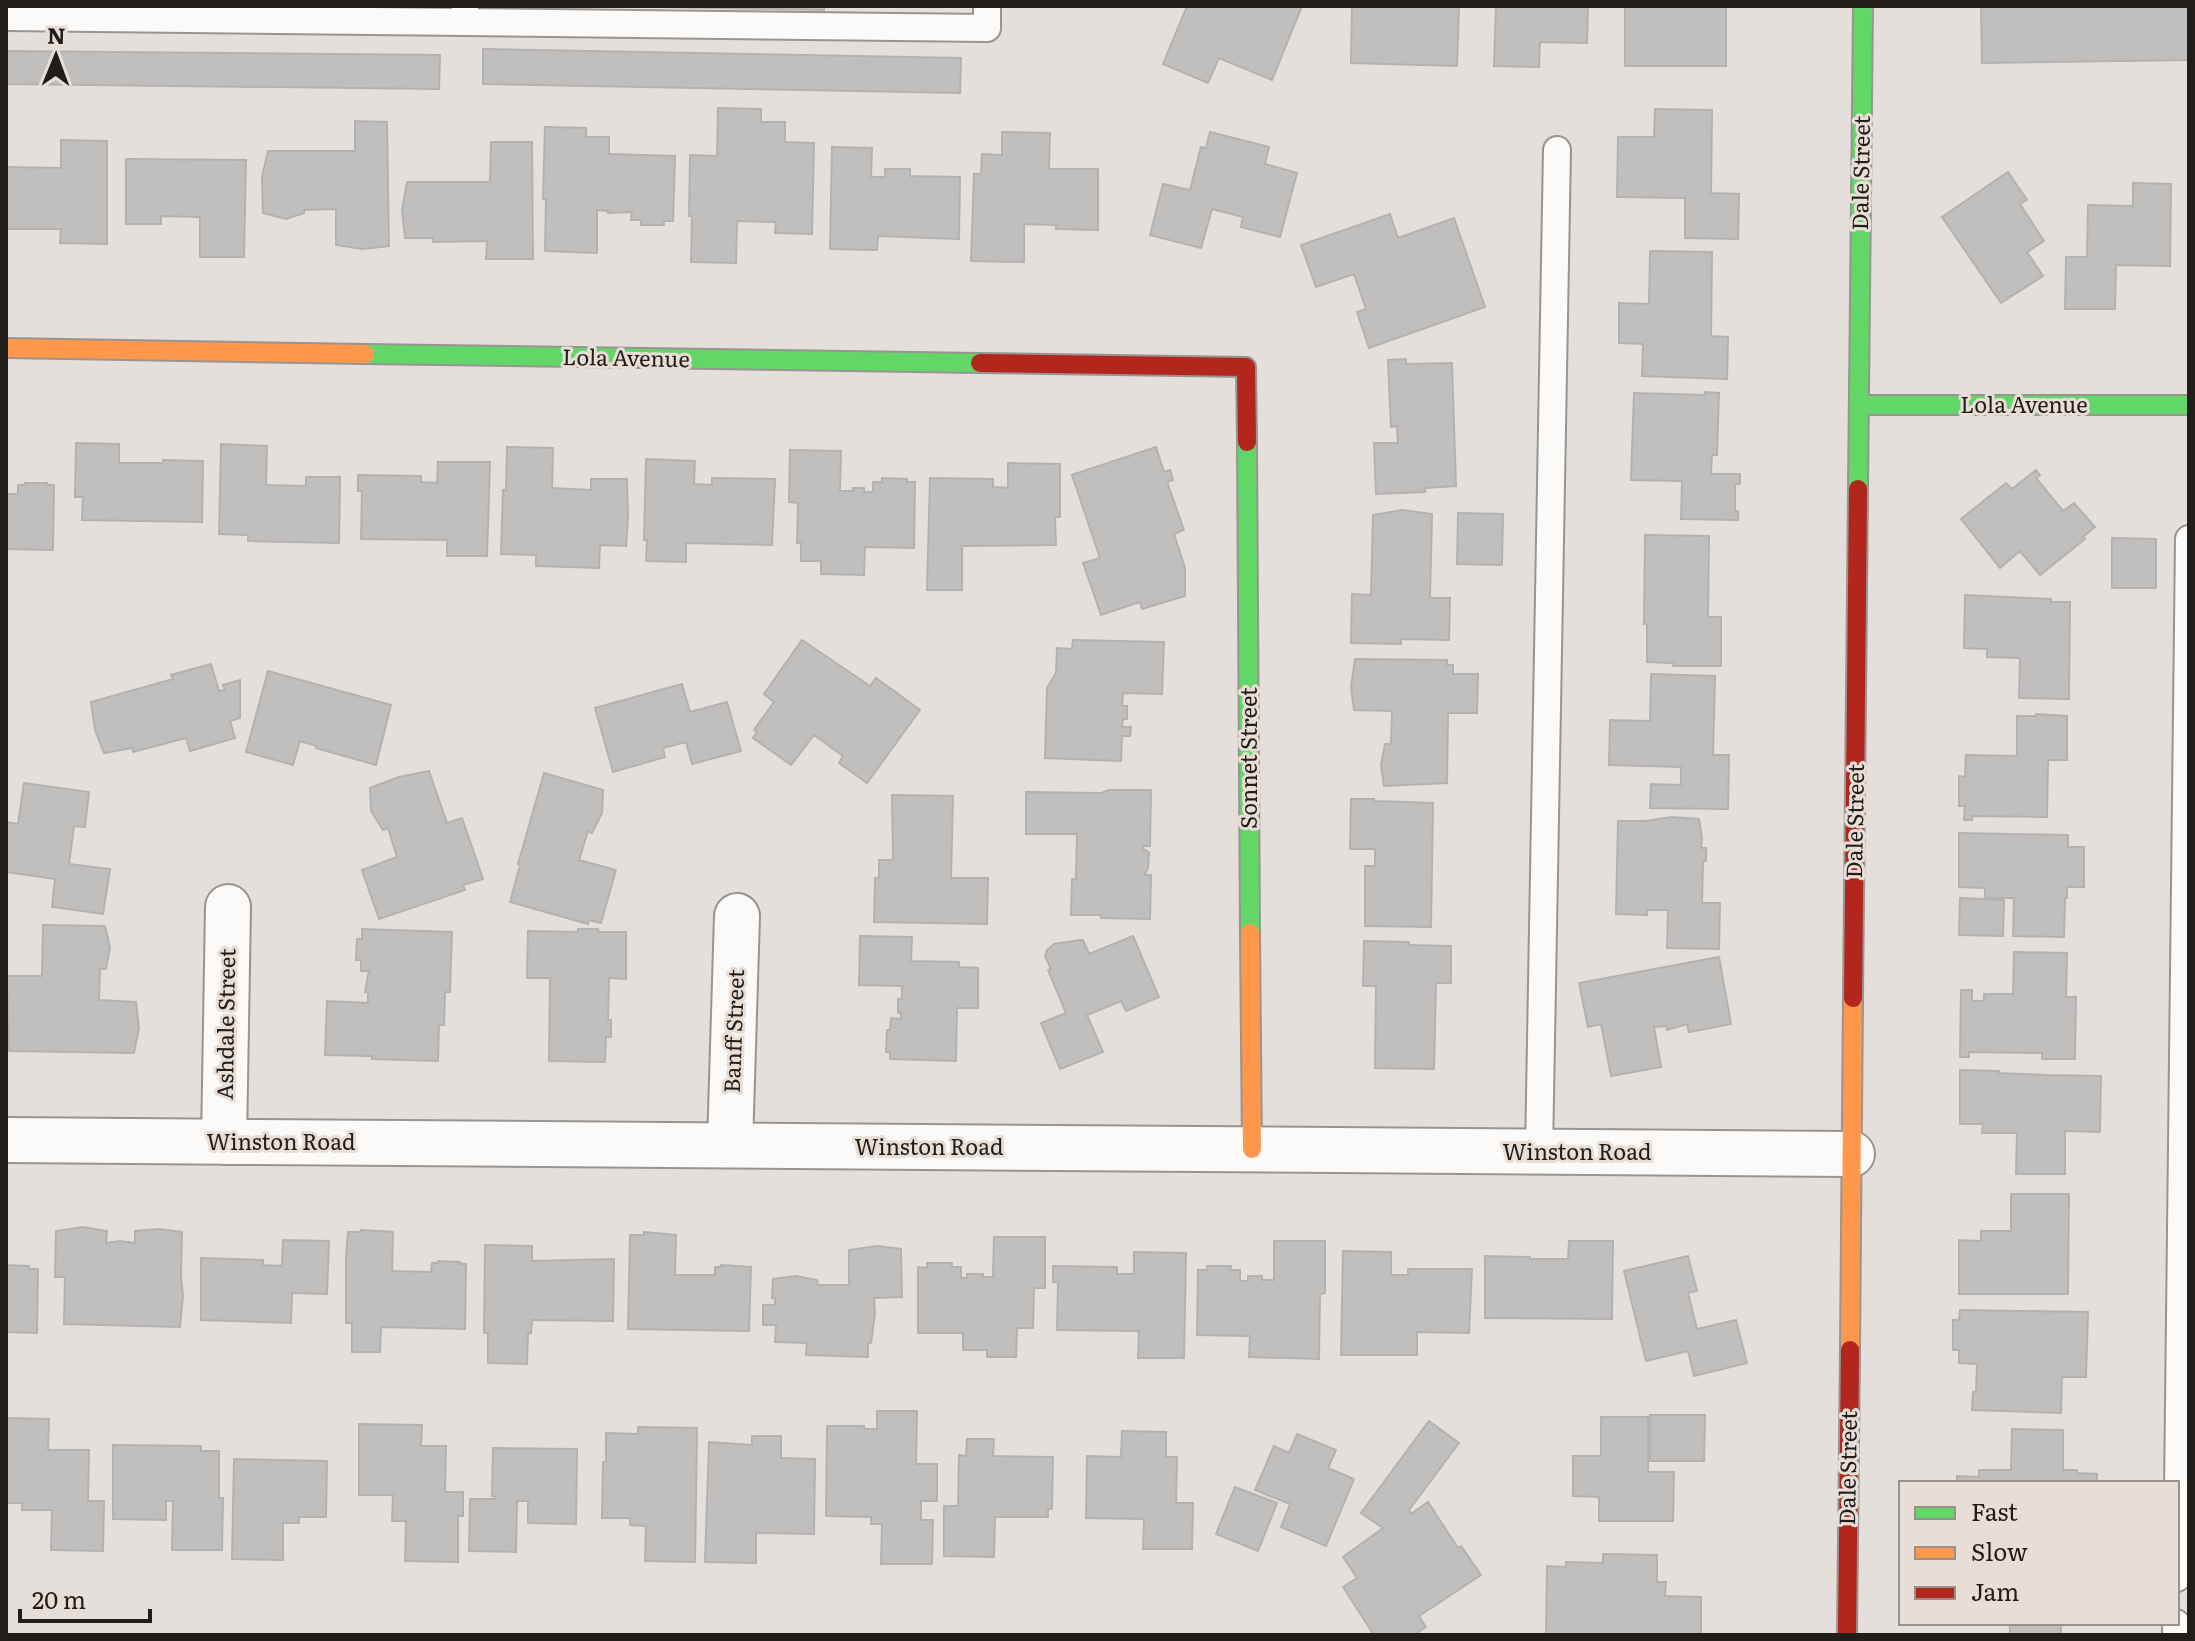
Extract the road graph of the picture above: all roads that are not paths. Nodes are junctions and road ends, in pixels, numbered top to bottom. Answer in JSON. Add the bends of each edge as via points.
{"nodes":[{"id":1,"x":987,"y":6,"type":"edge"},
{"id":2,"x":1863,"y":6,"type":"edge"},
{"id":3,"x":465,"y":14,"type":"edge"},
{"id":4,"x":6,"y":17,"type":"edge"},
{"id":5,"x":1557,"y":150,"type":"dead end"},
{"id":6,"x":6,"y":348,"type":"edge"},
{"id":7,"x":1246,"y":367,"type":"joint"},
{"id":8,"x":1859,"y":405,"type":"junction"},
{"id":9,"x":2189,"y":405,"type":"edge"},
{"id":10,"x":2189,"y":539,"type":"edge"},
{"id":11,"x":228,"y":907,"type":"dead end"},
{"id":12,"x":737,"y":916,"type":"dead end"},
{"id":13,"x":6,"y":1140,"type":"edge"},
{"id":14,"x":224,"y":1142,"type":"junction"},
{"id":15,"x":730,"y":1145,"type":"junction"},
{"id":16,"x":1252,"y":1149,"type":"junction"},
{"id":17,"x":1539,"y":1152,"type":"junction"},
{"id":18,"x":1852,"y":1154,"type":"junction"},
{"id":19,"x":2178,"y":1481,"type":"edge"},
{"id":20,"x":1847,"y":1635,"type":"edge"}],
"edges":[{"from":1,"to":3,"type":"lane","via":[[987,28]]},
{"from":2,"to":8,"type":"street","name":"Dale Street"},
{"from":3,"to":4,"type":"lane"},
{"from":5,"to":17,"type":"lane"},
{"from":6,"to":7,"type":"street","name":"Lola Avenue"},
{"from":7,"to":16,"type":"street","name":"Sonnet Street"},
{"from":8,"to":9,"type":"street","name":"Lola Avenue"},
{"from":8,"to":18,"type":"street","name":"Dale Street"},
{"from":10,"to":19,"type":"lane"},
{"from":11,"to":14,"type":"street","name":"Ashdale Street"},
{"from":12,"to":15,"type":"street","name":"Banff Street"},
{"from":13,"to":14,"type":"street","name":"Winston Road"},
{"from":14,"to":15,"type":"street","name":"Winston Road"},
{"from":15,"to":16,"type":"street","name":"Winston Road"},
{"from":16,"to":17,"type":"street","name":"Winston Road"},
{"from":17,"to":18,"type":"street","name":"Winston Road"},
{"from":18,"to":20,"type":"street","name":"Dale Street"}]}
